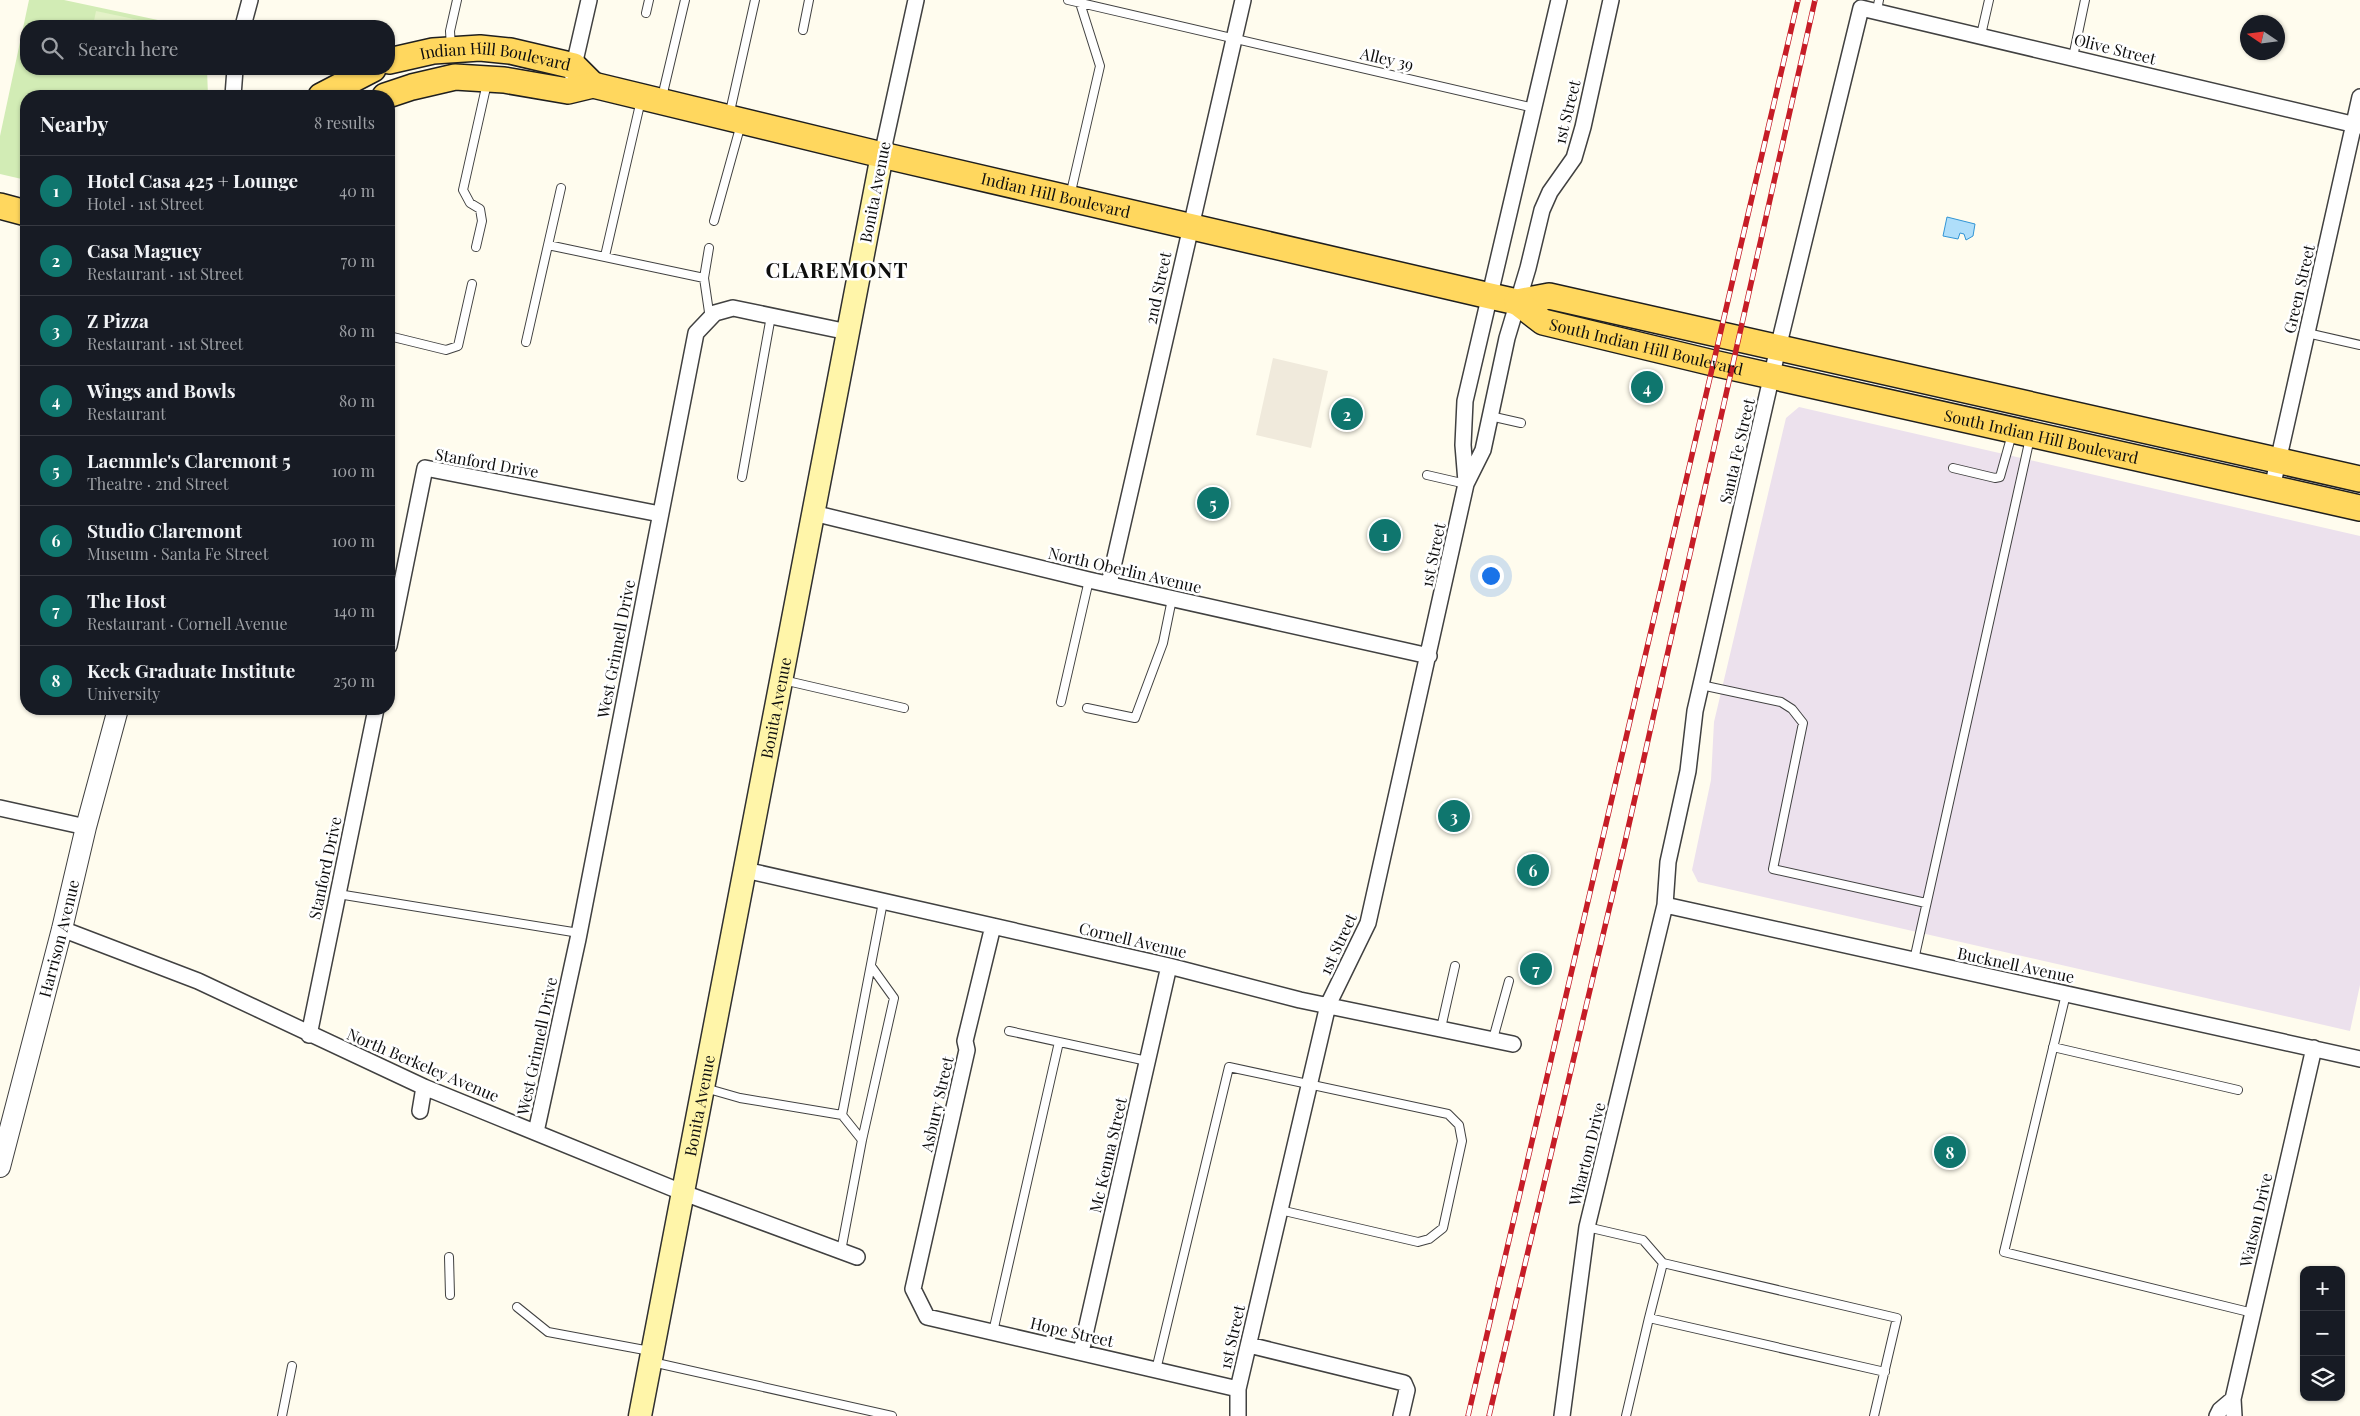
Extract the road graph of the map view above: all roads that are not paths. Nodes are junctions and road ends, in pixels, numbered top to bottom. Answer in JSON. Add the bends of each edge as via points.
{"nodes":[{"id":1,"x":250,"y":0,"type":"edge"},
{"id":2,"x":457,"y":0,"type":"edge"},
{"id":3,"x":589,"y":0,"type":"edge"},
{"id":4,"x":649,"y":0,"type":"edge"},
{"id":5,"x":685,"y":0,"type":"edge"},
{"id":6,"x":756,"y":0,"type":"edge"},
{"id":7,"x":809,"y":0,"type":"edge"},
{"id":8,"x":916,"y":0,"type":"edge"},
{"id":9,"x":1068,"y":0,"type":"edge"},
{"id":10,"x":1242,"y":0,"type":"edge"},
{"id":11,"x":1559,"y":0,"type":"edge"},
{"id":12,"x":1612,"y":0,"type":"edge"},
{"id":13,"x":1989,"y":0,"type":"edge"},
{"id":14,"x":2085,"y":0,"type":"edge"},
{"id":15,"x":1080,"y":3,"type":"junction"},
{"id":16,"x":1100,"y":4,"type":"edge"},
{"id":17,"x":1878,"y":5,"type":"edge"},
{"id":18,"x":1861,"y":8,"type":"joint"},
{"id":19,"x":646,"y":13,"type":"dead end"},
{"id":20,"x":245,"y":20,"type":"edge"},
{"id":21,"x":802,"y":30,"type":"dead end"},
{"id":22,"x":1981,"y":35,"type":"junction"},
{"id":23,"x":1234,"y":38,"type":"junction"},
{"id":24,"x":442,"y":50,"type":"junction"},
{"id":25,"x":2073,"y":57,"type":"junction"},
{"id":26,"x":395,"y":60,"type":"edge"},
{"id":27,"x":574,"y":66,"type":"junction"},
{"id":28,"x":235,"y":75,"type":"edge"},
{"id":29,"x":361,"y":75,"type":"edge"},
{"id":30,"x":488,"y":79,"type":"junction"},
{"id":31,"x":438,"y":81,"type":"junction"},
{"id":32,"x":593,"y":85,"type":"junction"},
{"id":33,"x":233,"y":90,"type":"edge"},
{"id":34,"x":333,"y":90,"type":"edge"},
{"id":35,"x":568,"y":91,"type":"junction"},
{"id":36,"x":395,"y":93,"type":"edge"},
{"id":37,"x":2360,"y":97,"type":"edge"},
{"id":38,"x":651,"y":99,"type":"junction"},
{"id":39,"x":1534,"y":108,"type":"junction"},
{"id":40,"x":735,"y":119,"type":"junction"},
{"id":41,"x":2357,"y":125,"type":"edge"},
{"id":42,"x":882,"y":155,"type":"junction"},
{"id":43,"x":561,"y":188,"type":"dead end"},
{"id":44,"x":1070,"y":198,"type":"junction"},
{"id":45,"x":0,"y":206,"type":"edge"},
{"id":46,"x":20,"y":211,"type":"edge"},
{"id":47,"x":714,"y":221,"type":"dead end"},
{"id":48,"x":1190,"y":226,"type":"junction"},
{"id":49,"x":548,"y":245,"type":"junction"},
{"id":50,"x":476,"y":247,"type":"dead end"},
{"id":51,"x":709,"y":248,"type":"dead end"},
{"id":52,"x":605,"y":256,"type":"junction"},
{"id":53,"x":704,"y":278,"type":"junction"},
{"id":54,"x":472,"y":284,"type":"dead end"},
{"id":55,"x":1490,"y":296,"type":"junction"},
{"id":56,"x":1517,"y":302,"type":"junction"},
{"id":57,"x":771,"y":316,"type":"junction"},
{"id":58,"x":710,"y":319,"type":"junction"},
{"id":59,"x":848,"y":332,"type":"junction"},
{"id":60,"x":2307,"y":333,"type":"junction"},
{"id":61,"x":395,"y":337,"type":"edge"},
{"id":62,"x":526,"y":342,"type":"dead end"},
{"id":63,"x":2360,"y":345,"type":"edge"},
{"id":64,"x":1778,"y":348,"type":"junction"},
{"id":65,"x":1772,"y":376,"type":"junction"},
{"id":66,"x":1490,"y":416,"type":"junction"},
{"id":67,"x":1521,"y":423,"type":"dead end"},
{"id":68,"x":2022,"y":432,"type":"junction"},
{"id":69,"x":2278,"y":461,"type":"junction"},
{"id":70,"x":1953,"y":468,"type":"dead end"},
{"id":71,"x":1427,"y":475,"type":"dead end"},
{"id":72,"x":742,"y":477,"type":"dead end"},
{"id":73,"x":2360,"y":479,"type":"edge"},
{"id":74,"x":1466,"y":484,"type":"junction"},
{"id":75,"x":2272,"y":488,"type":"junction"},
{"id":76,"x":2360,"y":508,"type":"edge"},
{"id":77,"x":813,"y":513,"type":"junction"},
{"id":78,"x":660,"y":514,"type":"junction"},
{"id":79,"x":1089,"y":580,"type":"junction"},
{"id":80,"x":1109,"y":584,"type":"junction"},
{"id":81,"x":1172,"y":599,"type":"junction"},
{"id":82,"x":395,"y":617,"type":"edge"},
{"id":83,"x":1429,"y":656,"type":"junction"},
{"id":84,"x":781,"y":680,"type":"junction"},
{"id":85,"x":1701,"y":685,"type":"junction"},
{"id":86,"x":1061,"y":702,"type":"dead end"},
{"id":87,"x":904,"y":708,"type":"dead end"},
{"id":88,"x":1087,"y":708,"type":"dead end"},
{"id":89,"x":116,"y":715,"type":"edge"},
{"id":90,"x":375,"y":715,"type":"edge"},
{"id":91,"x":0,"y":808,"type":"edge"},
{"id":92,"x":86,"y":827,"type":"junction"},
{"id":93,"x":745,"y":870,"type":"junction"},
{"id":94,"x":338,"y":894,"type":"junction"},
{"id":95,"x":883,"y":902,"type":"junction"},
{"id":96,"x":1926,"y":903,"type":"junction"},
{"id":97,"x":1665,"y":905,"type":"junction"},
{"id":98,"x":993,"y":926,"type":"junction"},
{"id":99,"x":62,"y":929,"type":"junction"},
{"id":100,"x":580,"y":933,"type":"junction"},
{"id":101,"x":1914,"y":960,"type":"junction"},
{"id":102,"x":871,"y":966,"type":"junction"},
{"id":103,"x":1169,"y":966,"type":"junction"},
{"id":104,"x":1455,"y":966,"type":"dead end"},
{"id":105,"x":1509,"y":981,"type":"dead end"},
{"id":106,"x":2066,"y":994,"type":"junction"},
{"id":107,"x":1328,"y":1005,"type":"junction"},
{"id":108,"x":1441,"y":1028,"type":"junction"},
{"id":109,"x":1009,"y":1031,"type":"dead end"},
{"id":110,"x":309,"y":1034,"type":"junction"},
{"id":111,"x":1493,"y":1039,"type":"junction"},
{"id":112,"x":1059,"y":1042,"type":"junction"},
{"id":113,"x":1513,"y":1044,"type":"dead end"},
{"id":114,"x":2053,"y":1047,"type":"junction"},
{"id":115,"x":2314,"y":1048,"type":"junction"},
{"id":116,"x":2360,"y":1059,"type":"edge"},
{"id":117,"x":1147,"y":1061,"type":"junction"},
{"id":118,"x":1310,"y":1083,"type":"junction"},
{"id":119,"x":424,"y":1087,"type":"junction"},
{"id":120,"x":704,"y":1088,"type":"junction"},
{"id":121,"x":2238,"y":1090,"type":"dead end"},
{"id":122,"x":420,"y":1111,"type":"dead end"},
{"id":123,"x":842,"y":1115,"type":"junction"},
{"id":124,"x":536,"y":1132,"type":"junction"},
{"id":125,"x":862,"y":1140,"type":"junction"},
{"id":126,"x":0,"y":1167,"type":"edge"},
{"id":127,"x":684,"y":1192,"type":"junction"},
{"id":128,"x":1280,"y":1210,"type":"junction"},
{"id":129,"x":1587,"y":1227,"type":"junction"},
{"id":130,"x":840,"y":1251,"type":"junction"},
{"id":131,"x":449,"y":1257,"type":"dead end"},
{"id":132,"x":857,"y":1257,"type":"dead end"},
{"id":133,"x":1663,"y":1262,"type":"junction"},
{"id":134,"x":914,"y":1290,"type":"joint"},
{"id":135,"x":450,"y":1295,"type":"dead end"},
{"id":136,"x":517,"y":1307,"type":"dead end"},
{"id":137,"x":2253,"y":1313,"type":"junction"},
{"id":138,"x":1650,"y":1318,"type":"junction"},
{"id":139,"x":993,"y":1332,"type":"junction"},
{"id":140,"x":1249,"y":1344,"type":"junction"},
{"id":141,"x":1081,"y":1352,"type":"junction"},
{"id":142,"x":650,"y":1357,"type":"junction"},
{"id":143,"x":292,"y":1366,"type":"dead end"},
{"id":144,"x":1156,"y":1370,"type":"junction"},
{"id":145,"x":1885,"y":1372,"type":"junction"},
{"id":146,"x":1238,"y":1389,"type":"junction"},
{"id":147,"x":2233,"y":1399,"type":"junction"},
{"id":148,"x":282,"y":1416,"type":"edge"},
{"id":149,"x":640,"y":1416,"type":"edge"},
{"id":150,"x":892,"y":1416,"type":"edge"},
{"id":151,"x":1238,"y":1416,"type":"edge"},
{"id":152,"x":1401,"y":1416,"type":"edge"},
{"id":153,"x":1562,"y":1416,"type":"edge"},
{"id":154,"x":1626,"y":1416,"type":"edge"},
{"id":155,"x":1874,"y":1416,"type":"edge"},
{"id":156,"x":2217,"y":1416,"type":"edge"},
{"id":157,"x":2234,"y":1416,"type":"edge"}],
"edges":[{"from":1,"to":20,"type":"street"},
{"from":2,"to":24,"type":"lane"},
{"from":3,"to":27,"type":"street"},
{"from":4,"to":19,"type":"lane"},
{"from":5,"to":38,"type":"lane"},
{"from":6,"to":40,"type":"lane"},
{"from":7,"to":21,"type":"lane"},
{"from":8,"to":42,"type":"street","name":"Bonita Avenue"},
{"from":9,"to":15,"type":"lane","name":"Alley 39"},
{"from":10,"to":23,"type":"street","name":"2nd Street"},
{"from":11,"to":39,"type":"street","name":"1st Street"},
{"from":12,"to":56,"type":"street","name":"1st Street","via":[[1574,158],[1550,192],[1542,210]]},
{"from":13,"to":22,"type":"lane"},
{"from":14,"to":25,"type":"lane"},
{"from":15,"to":16,"type":"lane","name":"Alley 39"},
{"from":15,"to":44,"type":"lane","via":[[1100,66]]},
{"from":16,"to":23,"type":"lane","name":"Alley 39","via":[[1132,15]]},
{"from":17,"to":18,"type":"street","name":"Olive Street"},
{"from":17,"to":22,"type":"street","name":"Olive Street"},
{"from":18,"to":64,"type":"street","name":"Santa Fe Street"},
{"from":22,"to":25,"type":"street","name":"Olive Street"},
{"from":23,"to":39,"type":"lane","name":"Alley 39"},
{"from":23,"to":48,"type":"street","name":"2nd Street"},
{"from":24,"to":26,"type":"main road","name":"Indian Hill Boulevard"},
{"from":24,"to":27,"type":"main road","name":"Indian Hill Boulevard","via":[[480,48],[510,51]]},
{"from":24,"to":31,"type":"main road"},
{"from":25,"to":41,"type":"street","name":"Olive Street"},
{"from":27,"to":32,"type":"main road","name":"Indian Hill Boulevard"},
{"from":27,"to":35,"type":"street"},
{"from":28,"to":33,"type":"street"},
{"from":29,"to":34,"type":"main road"},
{"from":30,"to":31,"type":"main road","name":"Indian Hill Boulevard","via":[[456,77]]},
{"from":30,"to":35,"type":"main road","name":"Indian Hill Boulevard"},
{"from":30,"to":50,"type":"lane","via":[[463,190],[470,203],[480,209],[482,221]]},
{"from":31,"to":36,"type":"main road","name":"Indian Hill Boulevard"},
{"from":32,"to":35,"type":"main road","name":"Indian Hill Boulevard"},
{"from":32,"to":38,"type":"main road","name":"Indian Hill Boulevard"},
{"from":37,"to":41,"type":"street","name":"Green Street"},
{"from":38,"to":40,"type":"main road","name":"Indian Hill Boulevard"},
{"from":38,"to":52,"type":"lane"},
{"from":39,"to":55,"type":"street","name":"1st Street"},
{"from":40,"to":42,"type":"main road","name":"Indian Hill Boulevard"},
{"from":40,"to":47,"type":"lane"},
{"from":41,"to":60,"type":"street","name":"Green Street"},
{"from":42,"to":44,"type":"main road","name":"Indian Hill Boulevard"},
{"from":42,"to":59,"type":"main road","name":"Bonita Avenue"},
{"from":43,"to":49,"type":"lane"},
{"from":44,"to":48,"type":"main road","name":"Indian Hill Boulevard"},
{"from":45,"to":46,"type":"main road"},
{"from":48,"to":55,"type":"main road","name":"Indian Hill Boulevard"},
{"from":48,"to":80,"type":"street","name":"2nd Street"},
{"from":49,"to":52,"type":"lane"},
{"from":49,"to":62,"type":"lane"},
{"from":51,"to":53,"type":"lane"},
{"from":52,"to":53,"type":"lane"},
{"from":53,"to":58,"type":"lane"},
{"from":54,"to":61,"type":"lane","via":[[458,346],[446,350]]},
{"from":55,"to":56,"type":"main road","name":"Indian Hill Boulevard"},
{"from":55,"to":74,"type":"street","name":"1st Street","via":[[1465,401],[1463,445]]},
{"from":56,"to":64,"type":"main road","name":"South Indian Hill Boulevard","via":[[1549,296]]},
{"from":56,"to":65,"type":"main road","name":"South Indian Hill Boulevard","via":[[1543,322]]},
{"from":56,"to":66,"type":"street","name":"1st Street"},
{"from":57,"to":58,"type":"street","name":"West Grinnell Drive","via":[[733,308]]},
{"from":57,"to":59,"type":"street","name":"West Grinnell Drive"},
{"from":57,"to":72,"type":"lane"},
{"from":58,"to":78,"type":"street","name":"West Grinnell Drive","via":[[696,333]]},
{"from":59,"to":77,"type":"main road","name":"Bonita Avenue"},
{"from":60,"to":63,"type":"lane"},
{"from":60,"to":69,"type":"street","name":"Green Street"},
{"from":64,"to":65,"type":"street","name":"Santa Fe Street"},
{"from":64,"to":69,"type":"main road","name":"South Indian Hill Boulevard"},
{"from":65,"to":68,"type":"main road","name":"South Indian Hill Boulevard"},
{"from":65,"to":85,"type":"street","name":"Santa Fe Street"},
{"from":66,"to":67,"type":"lane"},
{"from":66,"to":74,"type":"street","name":"1st Street","via":[[1483,450]]},
{"from":68,"to":70,"type":"lane","via":[[2000,477]]},
{"from":68,"to":75,"type":"main road","name":"South Indian Hill Boulevard"},
{"from":68,"to":96,"type":"lane"},
{"from":69,"to":73,"type":"main road","name":"South Indian Hill Boulevard"},
{"from":69,"to":75,"type":"street","name":"Green Street"},
{"from":71,"to":74,"type":"lane"},
{"from":74,"to":83,"type":"street","name":"1st Street"},
{"from":75,"to":76,"type":"main road","name":"South Indian Hill Boulevard"},
{"from":77,"to":79,"type":"street","name":"North Oberlin Avenue"},
{"from":77,"to":84,"type":"main road","name":"Bonita Avenue"},
{"from":78,"to":82,"type":"street","name":"Stanford Drive","via":[[426,468]]},
{"from":78,"to":100,"type":"street","name":"West Grinnell Drive"},
{"from":79,"to":80,"type":"street","name":"North Oberlin Avenue"},
{"from":79,"to":86,"type":"lane"},
{"from":80,"to":81,"type":"street","name":"North Oberlin Avenue"},
{"from":81,"to":83,"type":"street","name":"North Oberlin Avenue"},
{"from":81,"to":88,"type":"lane","via":[[1162,643],[1134,718]]},
{"from":83,"to":107,"type":"street","name":"1st Street","via":[[1368,923]]},
{"from":84,"to":87,"type":"lane"},
{"from":84,"to":93,"type":"main road","name":"Bonita Avenue"},
{"from":85,"to":96,"type":"lane","via":[[1781,702],[1792,709],[1803,723],[1773,869]]},
{"from":85,"to":97,"type":"street","name":"Santa Fe Street","via":[[1688,771],[1668,862]]},
{"from":89,"to":92,"type":"street","name":"Harrison Avenue"},
{"from":90,"to":94,"type":"street","name":"Stanford Drive"},
{"from":91,"to":92,"type":"street"},
{"from":92,"to":99,"type":"street","name":"Harrison Avenue"},
{"from":93,"to":95,"type":"street","name":"Cornell Avenue"},
{"from":93,"to":120,"type":"main road","name":"Bonita Avenue"},
{"from":94,"to":100,"type":"lane"},
{"from":94,"to":110,"type":"street","name":"Stanford Drive"},
{"from":95,"to":98,"type":"street","name":"Cornell Avenue"},
{"from":95,"to":102,"type":"lane"},
{"from":96,"to":101,"type":"lane"},
{"from":97,"to":101,"type":"street","name":"Bucknell Avenue"},
{"from":97,"to":129,"type":"street","name":"Wharton Drive"},
{"from":98,"to":103,"type":"street","name":"Cornell Avenue"},
{"from":98,"to":134,"type":"street","name":"Asbury Street","via":[[965,1041],[967,1050]]},
{"from":99,"to":110,"type":"street","name":"North Berkeley Avenue","via":[[198,981]]},
{"from":99,"to":126,"type":"street","name":"Harrison Avenue"},
{"from":100,"to":124,"type":"street","name":"West Grinnell Drive"},
{"from":101,"to":106,"type":"street","name":"Bucknell Avenue"},
{"from":102,"to":123,"type":"lane"},
{"from":102,"to":125,"type":"lane","via":[[894,998]]},
{"from":103,"to":107,"type":"street","name":"Cornell Avenue"},
{"from":103,"to":117,"type":"street","name":"Mc Kenna Street"},
{"from":104,"to":108,"type":"lane"},
{"from":105,"to":111,"type":"lane"},
{"from":106,"to":114,"type":"lane"},
{"from":106,"to":115,"type":"street","name":"Bucknell Avenue"},
{"from":107,"to":108,"type":"street","name":"Cornell Avenue"},
{"from":107,"to":118,"type":"street","name":"1st Street"},
{"from":108,"to":111,"type":"street","name":"Cornell Avenue"},
{"from":109,"to":112,"type":"lane"},
{"from":110,"to":119,"type":"street","name":"North Berkeley Avenue"},
{"from":111,"to":113,"type":"street","name":"Cornell Avenue"},
{"from":112,"to":117,"type":"lane"},
{"from":112,"to":139,"type":"lane"},
{"from":114,"to":121,"type":"lane"},
{"from":114,"to":137,"type":"lane","via":[[2004,1252]]},
{"from":115,"to":116,"type":"street","name":"Bucknell Avenue"},
{"from":115,"to":137,"type":"street","name":"Watson Drive"},
{"from":117,"to":141,"type":"street","name":"Mc Kenna Street"},
{"from":118,"to":128,"type":"street","name":"1st Street"},
{"from":118,"to":128,"type":"lane","via":[[1448,1114],[1459,1125],[1462,1141],[1443,1228],[1429,1239],[1418,1242]]},
{"from":118,"to":144,"type":"lane","via":[[1229,1067]]},
{"from":119,"to":122,"type":"street"},
{"from":119,"to":124,"type":"street","name":"North Berkeley Avenue"},
{"from":120,"to":123,"type":"lane","via":[[740,1098]]},
{"from":120,"to":127,"type":"main road","name":"Bonita Avenue"},
{"from":123,"to":125,"type":"lane"},
{"from":124,"to":127,"type":"street","name":"North Berkeley Avenue"},
{"from":125,"to":130,"type":"lane"},
{"from":127,"to":130,"type":"street","name":"North Berkeley Avenue"},
{"from":127,"to":142,"type":"main road","name":"Bonita Avenue"},
{"from":128,"to":140,"type":"street","name":"1st Street"},
{"from":129,"to":133,"type":"lane","via":[[1643,1240]]},
{"from":129,"to":153,"type":"street","name":"Wharton Drive"},
{"from":130,"to":132,"type":"street","name":"North Berkeley Avenue"},
{"from":131,"to":135,"type":"lane"},
{"from":133,"to":138,"type":"lane"},
{"from":133,"to":145,"type":"lane","via":[[1897,1318]]},
{"from":134,"to":139,"type":"street","name":"Hope Street","via":[[927,1317]]},
{"from":136,"to":142,"type":"lane","via":[[548,1332]]},
{"from":137,"to":147,"type":"street","name":"Watson Drive"},
{"from":138,"to":145,"type":"lane"},
{"from":138,"to":154,"type":"lane"},
{"from":139,"to":141,"type":"street","name":"Hope Street"},
{"from":140,"to":146,"type":"street","name":"1st Street"},
{"from":140,"to":152,"type":"street","via":[[1404,1383],[1407,1390]]},
{"from":141,"to":144,"type":"street","name":"Hope Street"},
{"from":142,"to":149,"type":"main road","name":"Bonita Avenue"},
{"from":142,"to":150,"type":"lane"},
{"from":143,"to":148,"type":"lane"},
{"from":144,"to":146,"type":"street","name":"Hope Street"},
{"from":145,"to":155,"type":"lane"},
{"from":146,"to":151,"type":"street","name":"1st Street"},
{"from":147,"to":156,"type":"street"},
{"from":147,"to":157,"type":"street","name":"Watson Drive"}]}
